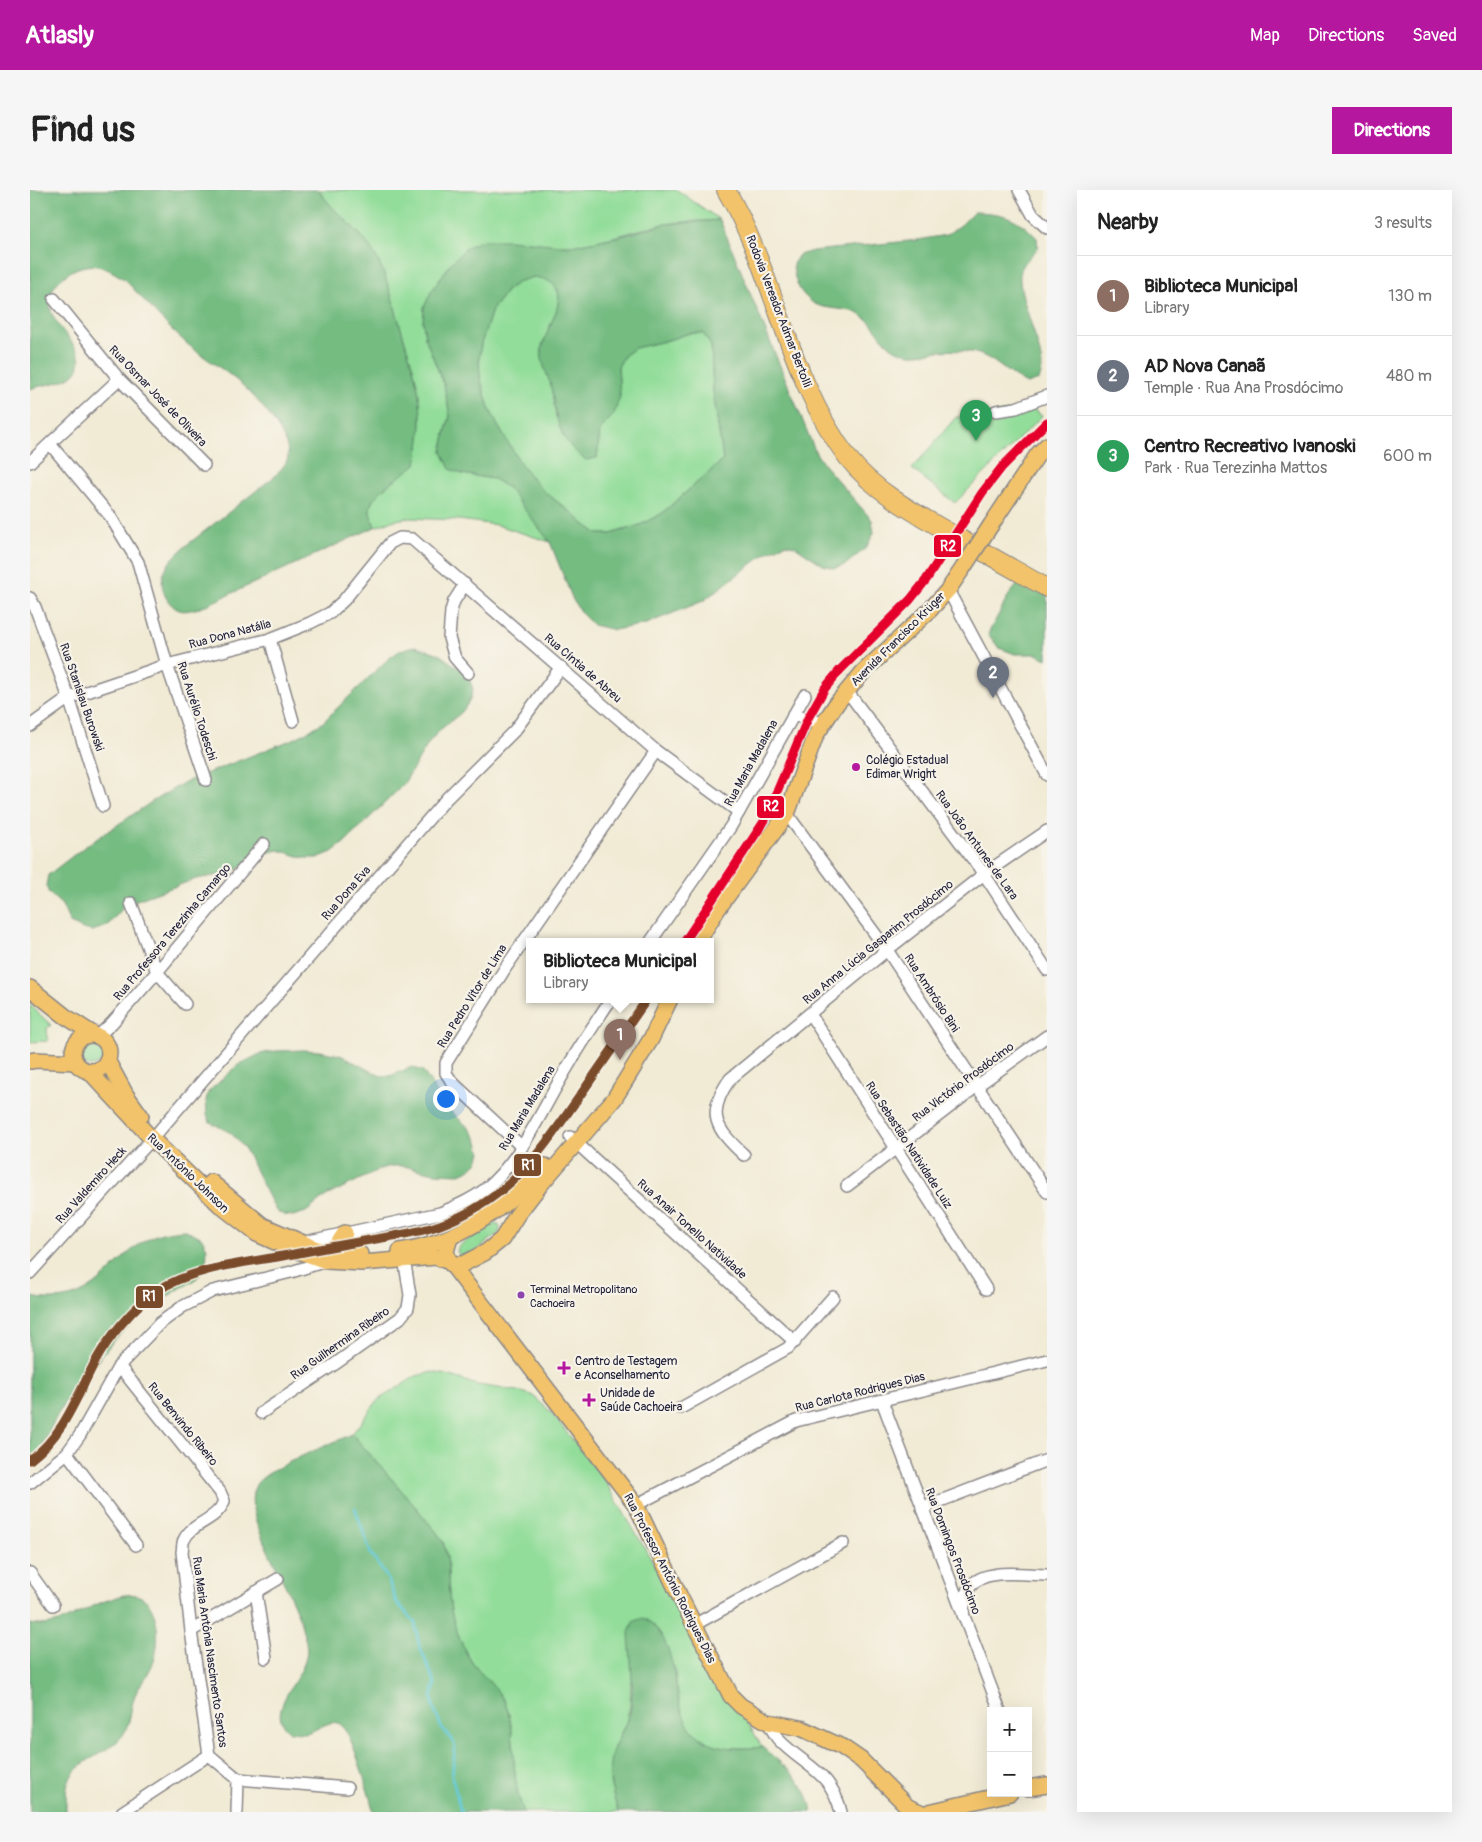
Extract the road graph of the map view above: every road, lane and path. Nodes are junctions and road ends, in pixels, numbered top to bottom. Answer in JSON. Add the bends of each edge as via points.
{"nodes":[{"id":1,"x":726,"y":190,"type":"edge"},
{"id":2,"x":1019,"y":190,"type":"edge"},
{"id":3,"x":1047,"y":228,"type":"edge"},
{"id":4,"x":54,"y":299,"type":"dead end"},
{"id":5,"x":119,"y":379,"type":"junction"},
{"id":6,"x":1047,"y":396,"type":"edge"},
{"id":7,"x":996,"y":412,"type":"dead end"},
{"id":8,"x":50,"y":444,"type":"junction"},
{"id":9,"x":1047,"y":445,"type":"edge"},
{"id":10,"x":30,"y":462,"type":"edge"},
{"id":11,"x":204,"y":464,"type":"dead end"},
{"id":12,"x":412,"y":539,"type":"joint"},
{"id":13,"x":465,"y":584,"type":"junction"},
{"id":14,"x":1047,"y":588,"type":"edge"},
{"id":15,"x":948,"y":590,"type":"junction"},
{"id":16,"x":30,"y":598,"type":"edge"},
{"id":17,"x":270,"y":639,"type":"junction"},
{"id":18,"x":167,"y":665,"type":"junction"},
{"id":19,"x":561,"y":667,"type":"junction"},
{"id":20,"x":468,"y":673,"type":"dead end"},
{"id":21,"x":847,"y":691,"type":"junction"},
{"id":22,"x":805,"y":695,"type":"dead end"},
{"id":23,"x":70,"y":698,"type":"junction"},
{"id":24,"x":793,"y":715,"type":"junction"},
{"id":25,"x":293,"y":721,"type":"dead end"},
{"id":26,"x":823,"y":723,"type":"junction"},
{"id":27,"x":30,"y":726,"type":"edge"},
{"id":28,"x":656,"y":751,"type":"junction"},
{"id":29,"x":1047,"y":775,"type":"edge"},
{"id":30,"x":206,"y":780,"type":"dead end"},
{"id":31,"x":103,"y":806,"type":"dead end"},
{"id":32,"x":739,"y":812,"type":"junction"},
{"id":33,"x":787,"y":814,"type":"junction"},
{"id":34,"x":1047,"y":831,"type":"edge"},
{"id":35,"x":264,"y":844,"type":"dead end"},
{"id":36,"x":984,"y":874,"type":"junction"},
{"id":37,"x":131,"y":904,"type":"dead end"},
{"id":38,"x":526,"y":938,"type":"edge"},
{"id":39,"x":526,"y":938,"type":"edge"},
{"id":40,"x":653,"y":938,"type":"edge"},
{"id":41,"x":700,"y":938,"type":"edge"},
{"id":42,"x":887,"y":950,"type":"junction"},
{"id":43,"x":1047,"y":970,"type":"edge"},
{"id":44,"x":157,"y":972,"type":"junction"},
{"id":45,"x":31,"y":985,"type":"edge"},
{"id":46,"x":608,"y":1003,"type":"edge"},
{"id":47,"x":668,"y":1003,"type":"edge"},
{"id":48,"x":185,"y":1004,"type":"dead end"},
{"id":49,"x":810,"y":1014,"type":"junction"},
{"id":50,"x":65,"y":1016,"type":"junction"},
{"id":51,"x":95,"y":1035,"type":"junction"},
{"id":52,"x":1047,"y":1036,"type":"edge"},
{"id":53,"x":75,"y":1051,"type":"junction"},
{"id":54,"x":30,"y":1053,"type":"edge"},
{"id":55,"x":108,"y":1060,"type":"junction"},
{"id":56,"x":30,"y":1061,"type":"edge"},
{"id":57,"x":89,"y":1071,"type":"junction"},
{"id":58,"x":977,"y":1086,"type":"junction"},
{"id":59,"x":154,"y":1136,"type":"junction"},
{"id":60,"x":574,"y":1140,"type":"junction"},
{"id":61,"x":522,"y":1147,"type":"junction"},
{"id":62,"x":895,"y":1150,"type":"junction"},
{"id":63,"x":744,"y":1155,"type":"dead end"},
{"id":64,"x":847,"y":1186,"type":"dead end"},
{"id":65,"x":1047,"y":1192,"type":"edge"},
{"id":66,"x":492,"y":1213,"type":"junction"},
{"id":67,"x":506,"y":1232,"type":"junction"},
{"id":68,"x":338,"y":1234,"type":"junction"},
{"id":69,"x":450,"y":1238,"type":"junction"},
{"id":70,"x":305,"y":1248,"type":"junction"},
{"id":71,"x":341,"y":1252,"type":"junction"},
{"id":72,"x":404,"y":1256,"type":"junction"},
{"id":73,"x":326,"y":1261,"type":"junction"},
{"id":74,"x":449,"y":1261,"type":"junction"},
{"id":75,"x":465,"y":1264,"type":"junction"},
{"id":76,"x":290,"y":1272,"type":"junction"},
{"id":77,"x":30,"y":1273,"type":"edge"},
{"id":78,"x":466,"y":1284,"type":"junction"},
{"id":79,"x":986,"y":1289,"type":"dead end"},
{"id":80,"x":833,"y":1297,"type":"dead end"},
{"id":81,"x":795,"y":1342,"type":"junction"},
{"id":82,"x":1047,"y":1360,"type":"edge"},
{"id":83,"x":119,"y":1366,"type":"junction"},
{"id":84,"x":882,"y":1401,"type":"junction"},
{"id":85,"x":681,"y":1408,"type":"dead end"},
{"id":86,"x":261,"y":1413,"type":"dead end"},
{"id":87,"x":67,"y":1453,"type":"junction"},
{"id":88,"x":1047,"y":1460,"type":"edge"},
{"id":89,"x":30,"y":1483,"type":"edge"},
{"id":90,"x":224,"y":1501,"type":"joint"},
{"id":91,"x":636,"y":1505,"type":"junction"},
{"id":92,"x":922,"y":1508,"type":"junction"},
{"id":93,"x":843,"y":1543,"type":"dead end"},
{"id":94,"x":136,"y":1545,"type":"dead end"},
{"id":95,"x":30,"y":1573,"type":"edge"},
{"id":96,"x":1047,"y":1575,"type":"edge"},
{"id":97,"x":278,"y":1580,"type":"dead end"},
{"id":98,"x":256,"y":1592,"type":"junction"},
{"id":99,"x":53,"y":1605,"type":"dead end"},
{"id":100,"x":963,"y":1616,"type":"junction"},
{"id":101,"x":694,"y":1625,"type":"junction"},
{"id":102,"x":191,"y":1631,"type":"junction"},
{"id":103,"x":266,"y":1658,"type":"dead end"},
{"id":104,"x":998,"y":1707,"type":"edge"},
{"id":105,"x":768,"y":1722,"type":"junction"},
{"id":106,"x":210,"y":1754,"type":"junction"},
{"id":107,"x":238,"y":1779,"type":"junction"},
{"id":108,"x":1047,"y":1784,"type":"edge"},
{"id":109,"x":1032,"y":1786,"type":"edge"},
{"id":110,"x":347,"y":1788,"type":"dead end"},
{"id":111,"x":993,"y":1797,"type":"edge"},
{"id":112,"x":122,"y":1812,"type":"edge"},
{"id":113,"x":237,"y":1812,"type":"edge"},
{"id":114,"x":841,"y":1812,"type":"edge"},
{"id":115,"x":920,"y":1812,"type":"edge"},
{"id":116,"x":929,"y":1812,"type":"edge"}],
"edges":[{"from":1,"to":14,"type":"highway","name":"Rodovia Vereador Admar Bertolli","via":[[741,216],[769,284],[792,352],[822,417],[849,458],[876,486],[904,506]]},
{"from":2,"to":3,"type":"street","via":[[1033,214]]},
{"from":4,"to":5,"type":"street","name":"Rua Osmar José de Oliveira"},
{"from":5,"to":8,"type":"street"},
{"from":5,"to":11,"type":"street","name":"Rua Osmar José de Oliveira"},
{"from":6,"to":7,"type":"street"},
{"from":8,"to":10,"type":"street"},
{"from":8,"to":18,"type":"street","name":"Rua Aurélio Todeschi","via":[[110,516],[138,562]]},
{"from":9,"to":15,"type":"main road","name":"Avenida Francisco Krüger","bridge":true},
{"from":12,"to":13,"type":"street","name":"Rua Cíntia de Abreu"},
{"from":12,"to":17,"type":"street","name":"Rua Dona Natália","via":[[400,538],[390,543],[330,613]]},
{"from":13,"to":19,"type":"street","name":"Rua Cíntia de Abreu"},
{"from":13,"to":20,"type":"street","via":[[451,611],[449,638],[455,658]]},
{"from":15,"to":21,"type":"main road","name":"Avenida Francisco Krüger"},
{"from":15,"to":29,"type":"street"},
{"from":16,"to":23,"type":"street","name":"Rua Stanislau Burowski"},
{"from":17,"to":18,"type":"street","name":"Rua Dona Natália"},
{"from":17,"to":25,"type":"street"},
{"from":18,"to":23,"type":"street","name":"Rua Dona Natália"},
{"from":18,"to":30,"type":"street","name":"Rua Aurélio Todeschi"},
{"from":19,"to":28,"type":"street","name":"Rua Cíntia de Abreu"},
{"from":19,"to":59,"type":"street","name":"Rua Dona Eva","via":[[515,730],[447,798]]},
{"from":21,"to":26,"type":"main road","name":"Avenida Francisco Krüger"},
{"from":21,"to":36,"type":"street","name":"Rua João Antunes de Lara"},
{"from":22,"to":24,"type":"street","name":"Rua Maria Madalena"},
{"from":23,"to":27,"type":"street","name":"Rua Dona Natália"},
{"from":23,"to":31,"type":"street","name":"Rua Stanislau Burowski"},
{"from":24,"to":26,"type":"street"},
{"from":24,"to":32,"type":"street","name":"Rua Maria Madalena"},
{"from":26,"to":33,"type":"main road","name":"Avenida Francisco Krüger","via":[[808,754]]},
{"from":28,"to":32,"type":"street","name":"Rua Cíntia de Abreu"},
{"from":28,"to":38,"type":"street","name":"Rua Pedro Vitor de Lima"},
{"from":32,"to":40,"type":"street","name":"Rua Maria Madalena"},
{"from":33,"to":41,"type":"main road","name":"Avenida Francisco Krüger"},
{"from":33,"to":42,"type":"street","name":"Rua Ambrósio Bini"},
{"from":34,"to":36,"type":"street","name":"Rua Anna Lúcia Gasparim Prosdócimo"},
{"from":35,"to":44,"type":"street","name":"Rua Professora Terezinha Camargo"},
{"from":36,"to":42,"type":"street","name":"Rua Anna Lúcia Gasparim Prosdócimo"},
{"from":36,"to":43,"type":"street","name":"Rua João Antunes de Lara"},
{"from":37,"to":44,"type":"street"},
{"from":39,"to":61,"type":"street","name":"Rua Pedro Vitor de Lima","via":[[446,1063],[446,1073],[452,1082]]},
{"from":42,"to":49,"type":"street","name":"Rua Anna Lúcia Gasparim Prosdócimo"},
{"from":42,"to":58,"type":"street","name":"Rua Ambrósio Bini"},
{"from":44,"to":48,"type":"street"},
{"from":44,"to":51,"type":"street","name":"Rua Professora Terezinha Camargo","via":[[112,1023]]},
{"from":45,"to":50,"type":"main road"},
{"from":46,"to":61,"type":"street","name":"Rua Maria Madalena"},
{"from":47,"to":60,"type":"main road","via":[[651,1039],[623,1083],[607,1094]]},
{"from":49,"to":62,"type":"street","name":"Rua Sebastião Natividade Luiz"},
{"from":49,"to":63,"type":"street","name":"Rua Anna Lúcia Gasparim Prosdócimo","via":[[730,1079],[724,1088],[716,1118],[725,1137]]},
{"from":50,"to":51,"type":"main road"},
{"from":50,"to":53,"type":"main road"},
{"from":51,"to":53,"type":"main road","via":[[82,1037]]},
{"from":51,"to":55,"type":"main road","via":[[103,1039],[109,1049]]},
{"from":52,"to":58,"type":"street","name":"Rua Victório Prosdócimo"},
{"from":53,"to":54,"type":"main road"},
{"from":53,"to":56,"type":"main road"},
{"from":53,"to":57,"type":"main road","via":[[83,1070]]},
{"from":55,"to":57,"type":"main road","via":[[100,1068]]},
{"from":55,"to":59,"type":"main road","name":"Rua Antônio Johnson","via":[[126,1095]]},
{"from":57,"to":59,"type":"main road","name":"Rua Antônio Johnson"},
{"from":58,"to":62,"type":"street","name":"Rua Victório Prosdócimo"},
{"from":58,"to":65,"type":"street","name":"Rua Ambrósio Bini"},
{"from":59,"to":70,"type":"main road","name":"Rua Antônio Johnson","via":[[220,1205],[257,1234]]},
{"from":59,"to":77,"type":"street","name":"Rua Valdemiro Heck"},
{"from":60,"to":66,"type":"main road"},
{"from":60,"to":67,"type":"main road"},
{"from":60,"to":81,"type":"street","name":"Rua Anair Tonello Natividade"},
{"from":61,"to":68,"type":"street","name":"Rua Maria Madalena","via":[[502,1173],[462,1204],[440,1213]]},
{"from":62,"to":64,"type":"street","name":"Rua Victório Prosdócimo"},
{"from":62,"to":79,"type":"street","name":"Rua Sebastião Natividade Luiz"},
{"from":66,"to":67,"type":"main road","via":[[503,1218]]},
{"from":66,"to":69,"type":"main road"},
{"from":67,"to":75,"type":"main road","via":[[486,1252]]},
{"from":68,"to":70,"type":"street","name":"Rua Maria Madalena"},
{"from":68,"to":71,"type":"main road"},
{"from":69,"to":72,"type":"main road"},
{"from":69,"to":74,"type":"main road","via":[[446,1251]]},
{"from":70,"to":71,"type":"main road"},
{"from":70,"to":73,"type":"main road"},
{"from":70,"to":76,"type":"street"},
{"from":71,"to":72,"type":"main road"},
{"from":72,"to":73,"type":"main road","via":[[362,1263]]},
{"from":72,"to":74,"type":"main road","via":[[436,1257]]},
{"from":72,"to":86,"type":"street","name":"Rua Guilhermina Ribeiro","via":[[410,1295],[408,1308],[400,1318]]},
{"from":73,"to":76,"type":"street"},
{"from":74,"to":75,"type":"main road"},
{"from":74,"to":78,"type":"main road","name":"Rua Professor Antônio Rodrigues Dias"},
{"from":75,"to":78,"type":"main road"},
{"from":76,"to":83,"type":"street","via":[[213,1291],[182,1307],[159,1324]]},
{"from":78,"to":91,"type":"main road","name":"Rua Professor Antônio Rodrigues Dias"},
{"from":80,"to":81,"type":"street"},
{"from":81,"to":85,"type":"street"},
{"from":82,"to":84,"type":"street","name":"Rua Carlota Rodrigues Dias"},
{"from":83,"to":87,"type":"street"},
{"from":83,"to":90,"type":"street","name":"Rua Benvindo Ribeiro"},
{"from":84,"to":91,"type":"street","name":"Rua Carlota Rodrigues Dias","via":[[796,1421]]},
{"from":84,"to":92,"type":"street","name":"Rua Domingos Prosdócimo"},
{"from":87,"to":89,"type":"street"},
{"from":87,"to":94,"type":"street"},
{"from":88,"to":92,"type":"street"},
{"from":90,"to":102,"type":"street","name":"Rua Maria Antônia Nascimento Santos","via":[[221,1510],[184,1541],[182,1552]]},
{"from":91,"to":101,"type":"main road","name":"Rua Professor Antônio Rodrigues Dias"},
{"from":92,"to":100,"type":"street","name":"Rua Domingos Prosdócimo"},
{"from":93,"to":101,"type":"street"},
{"from":95,"to":99,"type":"street"},
{"from":96,"to":100,"type":"street","via":[[990,1574],[977,1580],[967,1590]]},
{"from":97,"to":98,"type":"street"},
{"from":98,"to":102,"type":"street"},
{"from":98,"to":103,"type":"street"},
{"from":100,"to":104,"type":"street","name":"Rua Domingos Prosdócimo"},
{"from":101,"to":105,"type":"main road","name":"Rua Professor Antônio Rodrigues Dias","via":[[731,1696]]},
{"from":102,"to":106,"type":"street","name":"Rua Maria Antônia Nascimento Santos"},
{"from":105,"to":114,"type":"street","via":[[776,1737],[818,1771],[830,1786]]},
{"from":105,"to":115,"type":"main road","name":"Rua Professor Antônio Rodrigues Dias","via":[[800,1728],[842,1747],[861,1760],[908,1807]]},
{"from":106,"to":107,"type":"street","name":"Rua Maria Antônia Nascimento Santos"},
{"from":106,"to":112,"type":"street"},
{"from":107,"to":110,"type":"street"},
{"from":107,"to":113,"type":"street"},
{"from":108,"to":109,"type":"main road"},
{"from":111,"to":116,"type":"main road"}]}
